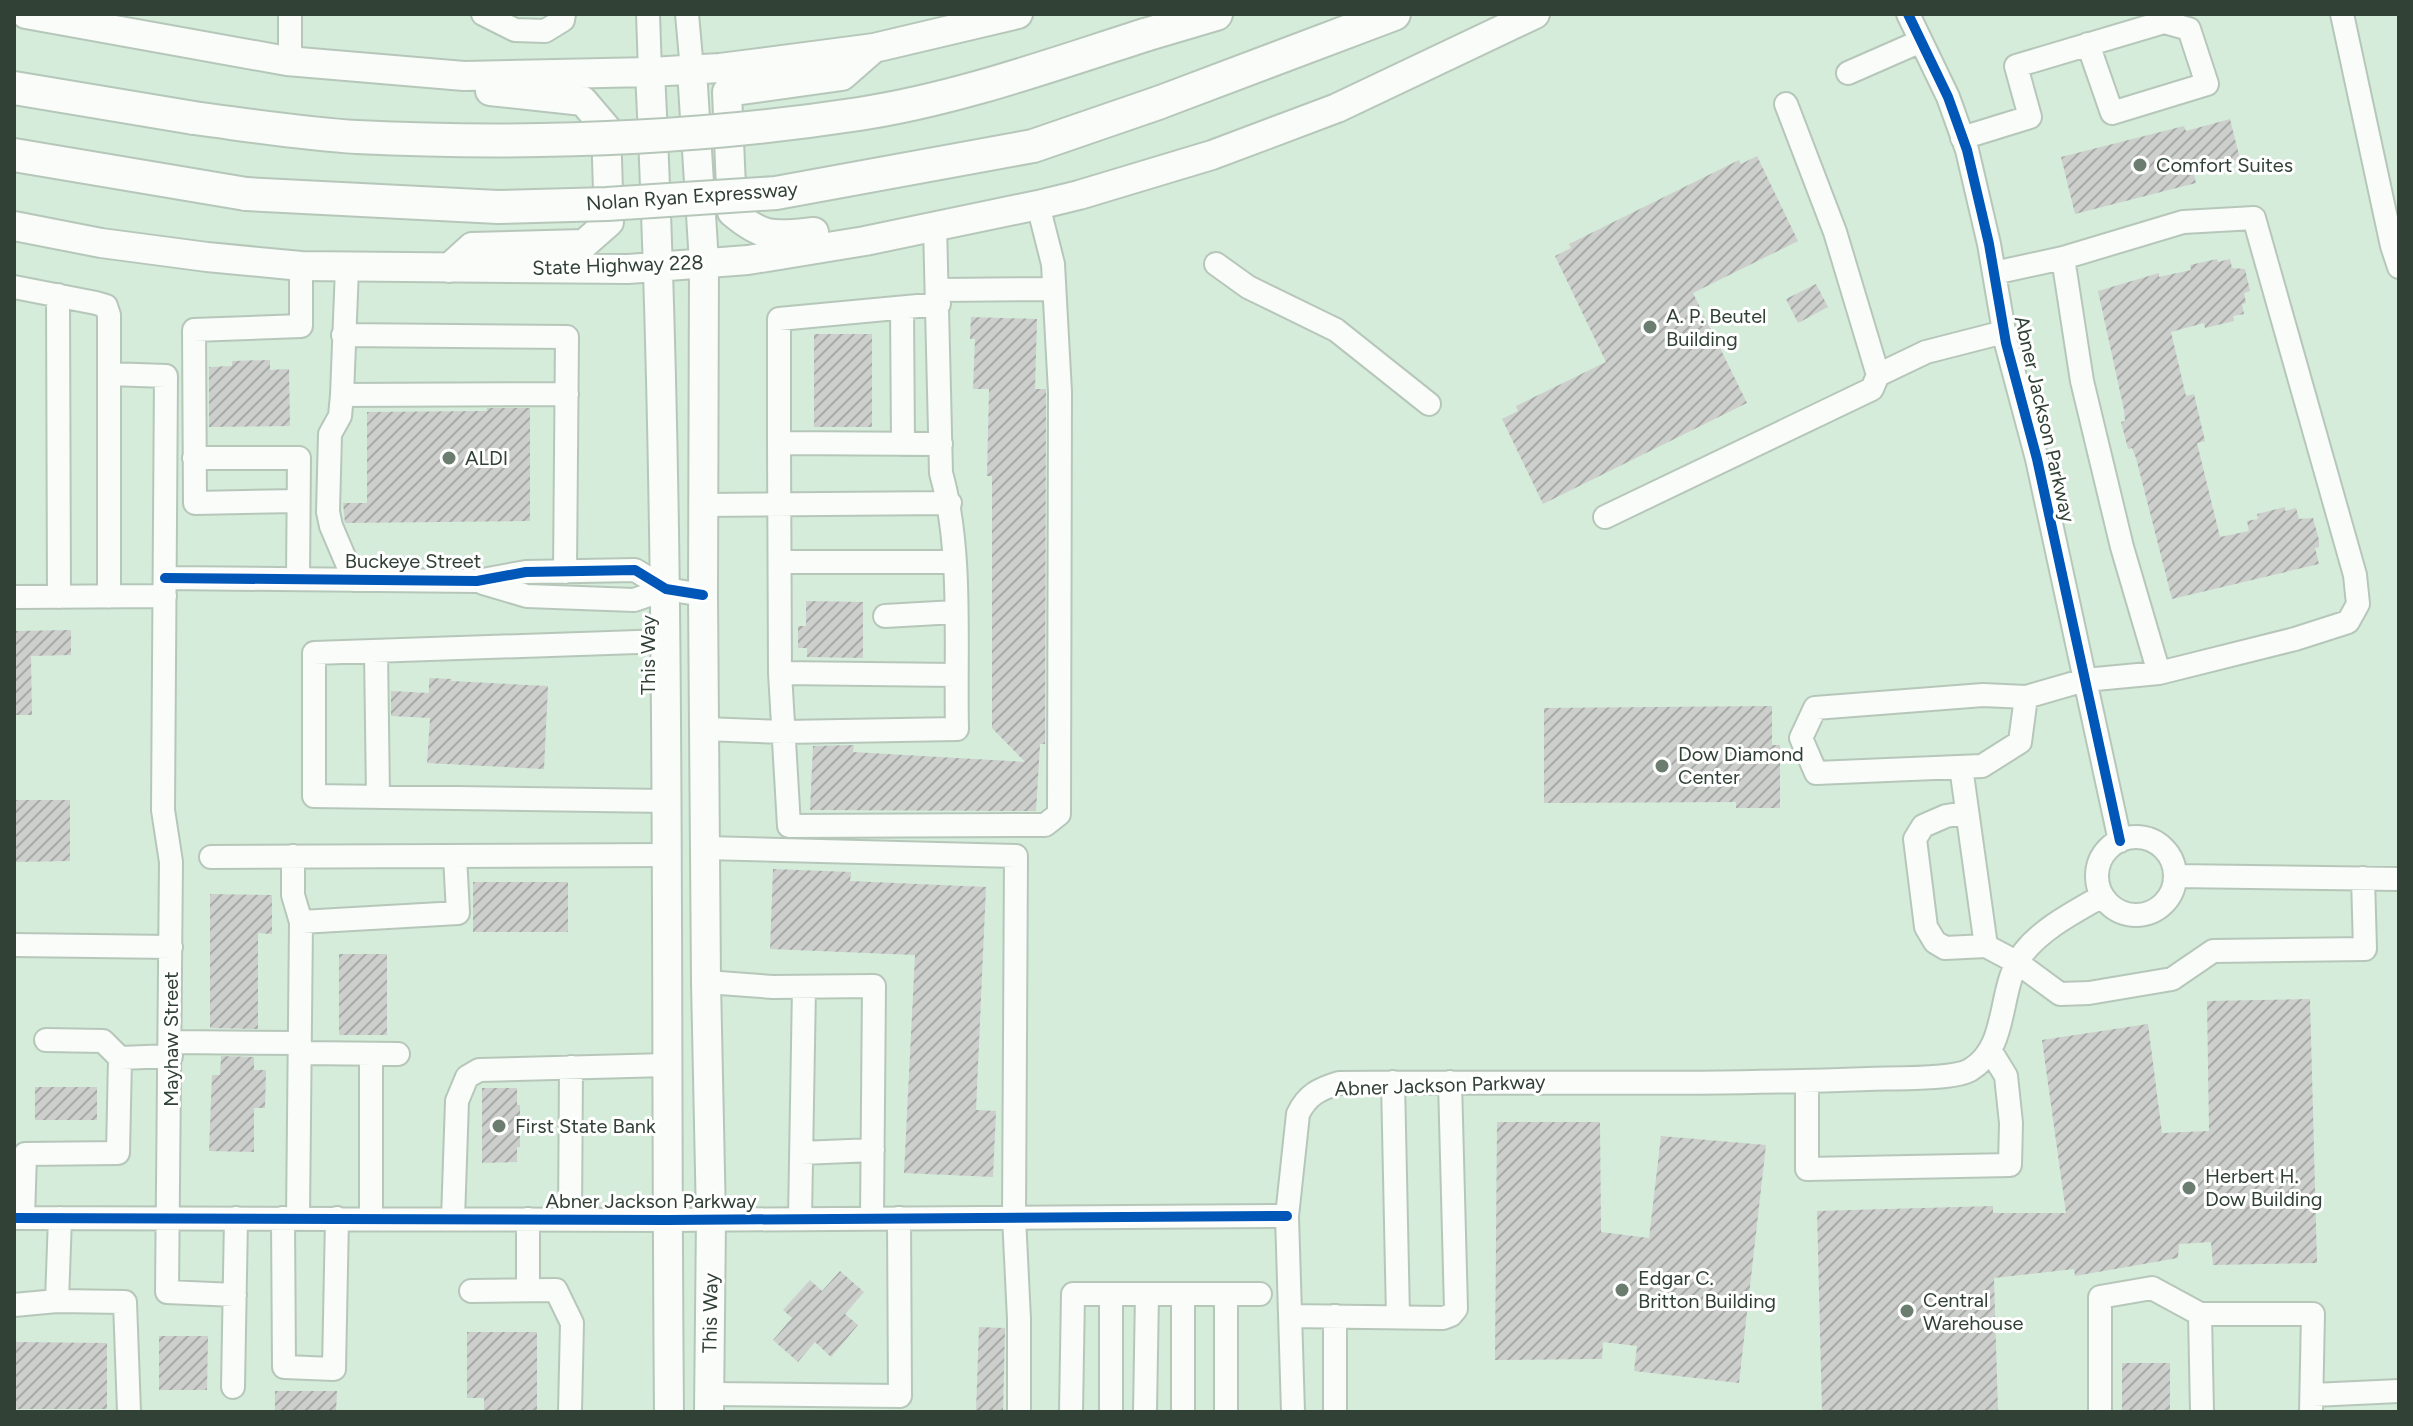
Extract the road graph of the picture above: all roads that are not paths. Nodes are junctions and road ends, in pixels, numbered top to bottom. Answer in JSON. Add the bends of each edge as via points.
{"nodes":[{"id":1,"x":26,"y":14,"type":"edge"},
{"id":2,"x":290,"y":14,"type":"edge"},
{"id":3,"x":470,"y":14,"type":"edge"},
{"id":4,"x":483,"y":14,"type":"edge"},
{"id":5,"x":564,"y":14,"type":"edge"},
{"id":6,"x":648,"y":14,"type":"edge"},
{"id":7,"x":687,"y":14,"type":"edge"},
{"id":8,"x":1018,"y":14,"type":"edge"},
{"id":9,"x":1216,"y":14,"type":"edge"},
{"id":10,"x":1394,"y":14,"type":"edge"},
{"id":11,"x":1535,"y":14,"type":"edge"},
{"id":12,"x":1908,"y":14,"type":"edge"},
{"id":13,"x":2342,"y":14,"type":"edge"},
{"id":14,"x":80,"y":20,"type":"edge"},
{"id":15,"x":1921,"y":41,"type":"junction"},
{"id":16,"x":2088,"y":44,"type":"junction"},
{"id":17,"x":874,"y":48,"type":"junction"},
{"id":18,"x":290,"y":61,"type":"junction"},
{"id":19,"x":692,"y":70,"type":"junction"},
{"id":20,"x":650,"y":72,"type":"junction"},
{"id":21,"x":1848,"y":73,"type":"dead end"},
{"id":22,"x":14,"y":75,"type":"edge"},
{"id":23,"x":464,"y":76,"type":"junction"},
{"id":24,"x":14,"y":88,"type":"edge"},
{"id":25,"x":87,"y":99,"type":"junction"},
{"id":26,"x":1786,"y":104,"type":"dead end"},
{"id":27,"x":1962,"y":138,"type":"junction"},
{"id":28,"x":14,"y":155,"type":"edge"},
{"id":29,"x":14,"y":164,"type":"edge"},
{"id":30,"x":64,"y":165,"type":"junction"},
{"id":31,"x":1038,"y":205,"type":"junction"},
{"id":32,"x":935,"y":225,"type":"junction"},
{"id":33,"x":14,"y":226,"type":"edge"},
{"id":34,"x":865,"y":241,"type":"junction"},
{"id":35,"x":2397,"y":252,"type":"edge"},
{"id":36,"x":2063,"y":258,"type":"junction"},
{"id":37,"x":704,"y":263,"type":"junction"},
{"id":38,"x":1216,"y":264,"type":"dead end"},
{"id":39,"x":301,"y":266,"type":"junction"},
{"id":40,"x":660,"y":266,"type":"junction"},
{"id":41,"x":347,"y":268,"type":"junction"},
{"id":42,"x":449,"y":268,"type":"junction"},
{"id":43,"x":1994,"y":273,"type":"junction"},
{"id":44,"x":14,"y":287,"type":"edge"},
{"id":45,"x":1054,"y":289,"type":"junction"},
{"id":46,"x":58,"y":295,"type":"junction"},
{"id":47,"x":939,"y":297,"type":"junction"},
{"id":48,"x":902,"y":308,"type":"junction"},
{"id":49,"x":2004,"y":332,"type":"junction"},
{"id":50,"x":343,"y":335,"type":"junction"},
{"id":51,"x":109,"y":374,"type":"junction"},
{"id":52,"x":1878,"y":375,"type":"junction"},
{"id":53,"x":567,"y":394,"type":"junction"},
{"id":54,"x":342,"y":395,"type":"junction"},
{"id":55,"x":1429,"y":404,"type":"dead end"},
{"id":56,"x":779,"y":443,"type":"junction"},
{"id":57,"x":903,"y":444,"type":"junction"},
{"id":58,"x":941,"y":444,"type":"junction"},
{"id":59,"x":194,"y":458,"type":"junction"},
{"id":60,"x":298,"y":501,"type":"junction"},
{"id":61,"x":950,"y":503,"type":"junction"},
{"id":62,"x":780,"y":504,"type":"junction"},
{"id":63,"x":703,"y":505,"type":"junction"},
{"id":64,"x":1605,"y":517,"type":"dead end"},
{"id":65,"x":780,"y":562,"type":"junction"},
{"id":66,"x":954,"y":562,"type":"junction"},
{"id":67,"x":565,"y":572,"type":"junction"},
{"id":68,"x":298,"y":579,"type":"junction"},
{"id":69,"x":354,"y":580,"type":"junction"},
{"id":70,"x":477,"y":581,"type":"junction"},
{"id":71,"x":165,"y":587,"type":"junction"},
{"id":72,"x":666,"y":589,"type":"junction"},
{"id":73,"x":703,"y":595,"type":"junction"},
{"id":74,"x":14,"y":597,"type":"edge"},
{"id":75,"x":59,"y":597,"type":"junction"},
{"id":76,"x":109,"y":597,"type":"junction"},
{"id":77,"x":955,"y":612,"type":"junction"},
{"id":78,"x":885,"y":616,"type":"dead end"},
{"id":79,"x":666,"y":641,"type":"junction"},
{"id":80,"x":376,"y":651,"type":"junction"},
{"id":81,"x":780,"y":673,"type":"junction"},
{"id":82,"x":2159,"y":673,"type":"junction"},
{"id":83,"x":956,"y":675,"type":"junction"},
{"id":84,"x":2085,"y":680,"type":"junction"},
{"id":85,"x":2026,"y":697,"type":"junction"},
{"id":86,"x":704,"y":729,"type":"junction"},
{"id":87,"x":784,"y":732,"type":"junction"},
{"id":88,"x":1961,"y":767,"type":"junction"},
{"id":89,"x":378,"y":797,"type":"junction"},
{"id":90,"x":666,"y":801,"type":"junction"},
{"id":91,"x":1965,"y":813,"type":"junction"},
{"id":92,"x":2120,"y":841,"type":"junction"},
{"id":93,"x":705,"y":848,"type":"junction"},
{"id":94,"x":666,"y":855,"type":"junction"},
{"id":95,"x":293,"y":856,"type":"junction"},
{"id":96,"x":455,"y":856,"type":"junction"},
{"id":97,"x":211,"y":857,"type":"dead end"},
{"id":98,"x":2175,"y":876,"type":"junction"},
{"id":99,"x":2363,"y":878,"type":"junction"},
{"id":100,"x":2399,"y":879,"type":"edge"},
{"id":101,"x":2102,"y":896,"type":"junction"},
{"id":102,"x":301,"y":922,"type":"junction"},
{"id":103,"x":14,"y":945,"type":"edge"},
{"id":104,"x":1986,"y":946,"type":"junction"},
{"id":105,"x":171,"y":947,"type":"junction"},
{"id":106,"x":2018,"y":963,"type":"junction"},
{"id":107,"x":706,"y":982,"type":"junction"},
{"id":108,"x":666,"y":983,"type":"junction"},
{"id":109,"x":804,"y":987,"type":"junction"},
{"id":110,"x":46,"y":1040,"type":"dead end"},
{"id":111,"x":300,"y":1048,"type":"junction"},
{"id":112,"x":171,"y":1049,"type":"junction"},
{"id":113,"x":1990,"y":1050,"type":"junction"},
{"id":114,"x":371,"y":1054,"type":"junction"},
{"id":115,"x":398,"y":1054,"type":"dead end"},
{"id":116,"x":120,"y":1058,"type":"junction"},
{"id":117,"x":667,"y":1065,"type":"junction"},
{"id":118,"x":571,"y":1067,"type":"junction"},
{"id":119,"x":1807,"y":1081,"type":"junction"},
{"id":120,"x":1393,"y":1082,"type":"junction"},
{"id":121,"x":1450,"y":1082,"type":"junction"},
{"id":122,"x":873,"y":1150,"type":"junction"},
{"id":123,"x":801,"y":1153,"type":"junction"},
{"id":124,"x":1287,"y":1216,"type":"junction"},
{"id":125,"x":169,"y":1217,"type":"junction"},
{"id":126,"x":1014,"y":1217,"type":"junction"},
{"id":127,"x":19,"y":1218,"type":"edge"},
{"id":128,"x":60,"y":1218,"type":"junction"},
{"id":129,"x":236,"y":1218,"type":"junction"},
{"id":130,"x":290,"y":1218,"type":"junction"},
{"id":131,"x":337,"y":1218,"type":"junction"},
{"id":132,"x":371,"y":1218,"type":"junction"},
{"id":133,"x":872,"y":1218,"type":"junction"},
{"id":134,"x":899,"y":1218,"type":"junction"},
{"id":135,"x":453,"y":1219,"type":"junction"},
{"id":136,"x":528,"y":1219,"type":"junction"},
{"id":137,"x":570,"y":1219,"type":"junction"},
{"id":138,"x":711,"y":1219,"type":"junction"},
{"id":139,"x":800,"y":1219,"type":"junction"},
{"id":140,"x":667,"y":1220,"type":"junction"},
{"id":141,"x":528,"y":1290,"type":"junction"},
{"id":142,"x":471,"y":1291,"type":"dead end"},
{"id":143,"x":1111,"y":1294,"type":"junction"},
{"id":144,"x":1147,"y":1294,"type":"junction"},
{"id":145,"x":1183,"y":1294,"type":"junction"},
{"id":146,"x":1226,"y":1294,"type":"junction"},
{"id":147,"x":1260,"y":1294,"type":"dead end"},
{"id":148,"x":235,"y":1295,"type":"junction"},
{"id":149,"x":57,"y":1301,"type":"junction"},
{"id":150,"x":14,"y":1305,"type":"edge"},
{"id":151,"x":2200,"y":1314,"type":"junction"},
{"id":152,"x":1290,"y":1316,"type":"junction"},
{"id":153,"x":1335,"y":1316,"type":"junction"},
{"id":154,"x":1398,"y":1317,"type":"junction"},
{"id":155,"x":233,"y":1387,"type":"dead end"},
{"id":156,"x":2399,"y":1391,"type":"edge"},
{"id":157,"x":709,"y":1403,"type":"edge"},
{"id":158,"x":2312,"y":1404,"type":"edge"},
{"id":159,"x":129,"y":1412,"type":"edge"},
{"id":160,"x":570,"y":1412,"type":"edge"},
{"id":161,"x":669,"y":1412,"type":"edge"},
{"id":162,"x":1019,"y":1412,"type":"edge"},
{"id":163,"x":1071,"y":1412,"type":"edge"},
{"id":164,"x":1111,"y":1412,"type":"edge"},
{"id":165,"x":1145,"y":1412,"type":"edge"},
{"id":166,"x":1183,"y":1412,"type":"edge"},
{"id":167,"x":1226,"y":1412,"type":"edge"},
{"id":168,"x":1293,"y":1412,"type":"edge"},
{"id":169,"x":1335,"y":1412,"type":"edge"},
{"id":170,"x":2100,"y":1412,"type":"edge"},
{"id":171,"x":2202,"y":1412,"type":"edge"}],
"edges":[{"from":1,"to":14,"type":"main road"},
{"from":2,"to":18,"type":"street"},
{"from":3,"to":4,"type":"street"},
{"from":4,"to":5,"type":"street","via":[[515,30],[545,31]]},
{"from":6,"to":20,"type":"street","name":"This Way"},
{"from":7,"to":19,"type":"street","name":"This Way"},
{"from":8,"to":17,"type":"main road"},
{"from":9,"to":25,"type":"highway","bridge":true,"via":[[987,86],[861,113],[737,129],[507,142],[353,137]]},
{"from":10,"to":30,"type":"highway","name":"Nolan Ryan Expressway","bridge":true,"via":[[1033,146],[776,193],[498,207],[299,199]]},
{"from":11,"to":31,"type":"main road","name":"State Highway 228","via":[[1337,108],[1212,155]]},
{"from":12,"to":15,"type":"street","name":"Abner Jackson Parkway"},
{"from":13,"to":35,"type":"street"},
{"from":14,"to":18,"type":"main road"},
{"from":15,"to":21,"type":"street"},
{"from":15,"to":27,"type":"street","name":"Abner Jackson Parkway"},
{"from":16,"to":16,"type":"street","via":[[2164,22],[2189,29],[2207,84],[2112,113]]},
{"from":16,"to":27,"type":"street","via":[[2016,66],[2030,117]]},
{"from":17,"to":19,"type":"main road"},
{"from":17,"to":34,"type":"main road","via":[[842,76],[727,92],[732,212],[752,229],[779,235],[842,229]]},
{"from":18,"to":23,"type":"main road"},
{"from":19,"to":20,"type":"main road"},
{"from":19,"to":37,"type":"main road","name":"This Way"},
{"from":20,"to":23,"type":"main road"},
{"from":20,"to":40,"type":"main road","name":"This Way"},
{"from":22,"to":25,"type":"highway"},
{"from":23,"to":42,"type":"main road","via":[[481,90],[583,101],[606,128],[609,222],[584,244],[472,247]]},
{"from":24,"to":25,"type":"highway"},
{"from":26,"to":52,"type":"street","via":[[1835,232]]},
{"from":27,"to":43,"type":"street","name":"Abner Jackson Parkway"},
{"from":28,"to":30,"type":"highway","name":"Nolan Ryan Expressway"},
{"from":29,"to":30,"type":"highway"},
{"from":31,"to":32,"type":"main road","name":"State Highway 228"},
{"from":31,"to":45,"type":"street"},
{"from":32,"to":34,"type":"main road","name":"State Highway 228"},
{"from":32,"to":47,"type":"street"},
{"from":33,"to":39,"type":"main road","name":"State Highway 228","via":[[116,245]]},
{"from":34,"to":37,"type":"main road","name":"State Highway 228"},
{"from":36,"to":43,"type":"street"},
{"from":36,"to":82,"type":"street","via":[[2082,381]]},
{"from":36,"to":82,"type":"street","via":[[2183,222],[2254,218],[2355,575],[2358,604],[2348,622]]},
{"from":37,"to":40,"type":"main road","name":"State Highway 228"},
{"from":37,"to":63,"type":"main road","name":"This Way"},
{"from":38,"to":55,"type":"street","via":[[1248,287],[1336,330]]},
{"from":39,"to":41,"type":"main road","name":"State Highway 228"},
{"from":39,"to":59,"type":"street","via":[[301,326],[194,330]]},
{"from":40,"to":42,"type":"main road","name":"State Highway 228"},
{"from":40,"to":72,"type":"main road","name":"This Way"},
{"from":41,"to":42,"type":"main road","name":"State Highway 228"},
{"from":41,"to":50,"type":"street"},
{"from":43,"to":49,"type":"street","name":"Abner Jackson Parkway"},
{"from":44,"to":46,"type":"street"},
{"from":45,"to":47,"type":"street"},
{"from":45,"to":87,"type":"street","via":[[1060,392],[1059,814],[1045,825],[789,826]]},
{"from":46,"to":51,"type":"street","via":[[106,306]]},
{"from":46,"to":75,"type":"street"},
{"from":47,"to":48,"type":"street"},
{"from":47,"to":58,"type":"street"},
{"from":48,"to":56,"type":"street","via":[[779,319]]},
{"from":48,"to":57,"type":"street"},
{"from":49,"to":52,"type":"street","via":[[1926,352]]},
{"from":49,"to":84,"type":"street","name":"Abner Jackson Parkway"},
{"from":50,"to":53,"type":"street","via":[[567,337]]},
{"from":50,"to":54,"type":"street"},
{"from":51,"to":71,"type":"street","name":"Mayhaw Street","via":[[166,376]]},
{"from":51,"to":76,"type":"street"},
{"from":52,"to":64,"type":"street","via":[[1872,389]]},
{"from":53,"to":54,"type":"street"},
{"from":53,"to":67,"type":"street"},
{"from":54,"to":69,"type":"street","via":[[340,416],[330,434],[328,512]]},
{"from":56,"to":57,"type":"street"},
{"from":56,"to":62,"type":"street"},
{"from":57,"to":58,"type":"street"},
{"from":58,"to":61,"type":"street","via":[[941,473]]},
{"from":59,"to":60,"type":"street","via":[[299,458]]},
{"from":59,"to":60,"type":"street","via":[[195,503]]},
{"from":60,"to":68,"type":"street"},
{"from":61,"to":62,"type":"street"},
{"from":61,"to":66,"type":"street"},
{"from":62,"to":63,"type":"street"},
{"from":62,"to":65,"type":"street"},
{"from":63,"to":73,"type":"main road","name":"This Way"},
{"from":65,"to":66,"type":"street"},
{"from":65,"to":81,"type":"street"},
{"from":66,"to":77,"type":"street"},
{"from":67,"to":70,"type":"street","name":"Buckeye Street"},
{"from":67,"to":72,"type":"street","name":"Buckeye Street","via":[[635,570]]},
{"from":68,"to":69,"type":"street","name":"Buckeye Street"},
{"from":68,"to":71,"type":"street","name":"Buckeye Street"},
{"from":69,"to":70,"type":"street","name":"Buckeye Street"},
{"from":70,"to":72,"type":"street","name":"Buckeye Street","via":[[527,596],[634,600]]},
{"from":71,"to":76,"type":"street","name":"Buckeye Street"},
{"from":71,"to":105,"type":"street","name":"Mayhaw Street","via":[[163,810],[171,862]]},
{"from":72,"to":73,"type":"street","name":"Buckeye Street"},
{"from":72,"to":79,"type":"main road","name":"This Way"},
{"from":73,"to":86,"type":"main road","name":"This Way"},
{"from":74,"to":75,"type":"street","name":"Buckeye Street"},
{"from":75,"to":76,"type":"street","name":"Buckeye Street"},
{"from":77,"to":78,"type":"street"},
{"from":77,"to":83,"type":"street"},
{"from":79,"to":80,"type":"street"},
{"from":79,"to":90,"type":"main road","name":"This Way"},
{"from":80,"to":89,"type":"street"},
{"from":80,"to":89,"type":"street","via":[[314,653],[314,796]]},
{"from":81,"to":83,"type":"street"},
{"from":81,"to":87,"type":"street"},
{"from":82,"to":84,"type":"street"},
{"from":83,"to":87,"type":"street","via":[[957,729]]},
{"from":84,"to":85,"type":"street"},
{"from":84,"to":92,"type":"street","name":"Abner Jackson Parkway"},
{"from":85,"to":88,"type":"street","via":[[2020,742],[1982,766]]},
{"from":85,"to":88,"type":"street","via":[[1983,695],[1815,708],[1801,738],[1816,773]]},
{"from":86,"to":87,"type":"street"},
{"from":86,"to":93,"type":"main road","name":"This Way"},
{"from":88,"to":91,"type":"street"},
{"from":89,"to":90,"type":"street"},
{"from":90,"to":94,"type":"main road","name":"This Way"},
{"from":91,"to":104,"type":"street"},
{"from":91,"to":104,"type":"street","via":[[1923,826],[1915,839],[1926,927],[1945,948]]},
{"from":92,"to":98,"type":"street","via":[[2156,843],[2172,861]]},
{"from":92,"to":101,"type":"street","via":[[2098,869]]},
{"from":93,"to":107,"type":"main road","name":"This Way"},
{"from":93,"to":126,"type":"street","via":[[1016,856]]},
{"from":94,"to":96,"type":"street"},
{"from":94,"to":108,"type":"main road","name":"This Way"},
{"from":95,"to":96,"type":"street"},
{"from":95,"to":97,"type":"street"},
{"from":95,"to":102,"type":"street","via":[[293,895]]},
{"from":96,"to":102,"type":"street","via":[[458,913]]},
{"from":98,"to":99,"type":"street"},
{"from":98,"to":101,"type":"street","via":[[2169,897],[2148,914],[2122,913]]},
{"from":99,"to":100,"type":"street"},
{"from":99,"to":106,"type":"street","via":[[2365,949],[2213,951],[2172,979],[2060,994]]},
{"from":101,"to":106,"type":"street","via":[[2054,924]]},
{"from":102,"to":111,"type":"street"},
{"from":103,"to":105,"type":"street"},
{"from":104,"to":106,"type":"street"},
{"from":105,"to":112,"type":"street","name":"Mayhaw Street"},
{"from":106,"to":113,"type":"street","via":[[2008,981]]},
{"from":107,"to":108,"type":"main road"},
{"from":107,"to":109,"type":"street"},
{"from":107,"to":138,"type":"main road","name":"This Way"},
{"from":108,"to":117,"type":"main road","name":"This Way"},
{"from":109,"to":122,"type":"street","via":[[874,986]]},
{"from":109,"to":123,"type":"street"},
{"from":110,"to":116,"type":"street","via":[[103,1041]]},
{"from":111,"to":112,"type":"street"},
{"from":111,"to":114,"type":"street"},
{"from":111,"to":130,"type":"street"},
{"from":112,"to":116,"type":"street"},
{"from":112,"to":125,"type":"street","name":"Mayhaw Street"},
{"from":113,"to":119,"type":"street","name":"Abner Jackson Parkway","via":[[1968,1072]]},
{"from":113,"to":119,"type":"street","via":[[2006,1076],[2010,1165],[1807,1169]]},
{"from":114,"to":115,"type":"street"},
{"from":114,"to":132,"type":"street"},
{"from":116,"to":127,"type":"street","via":[[118,1153],[25,1154]]},
{"from":117,"to":118,"type":"street"},
{"from":117,"to":140,"type":"main road","name":"This Way"},
{"from":118,"to":135,"type":"street","via":[[479,1070],[467,1077],[457,1101]]},
{"from":118,"to":137,"type":"street"},
{"from":119,"to":121,"type":"street","name":"Abner Jackson Parkway"},
{"from":120,"to":121,"type":"street","name":"Abner Jackson Parkway"},
{"from":120,"to":124,"type":"street","name":"Abner Jackson Parkway","via":[[1339,1083],[1317,1090],[1303,1102]]},
{"from":120,"to":154,"type":"street"},
{"from":121,"to":154,"type":"street","via":[[1456,1309],[1443,1318]]},
{"from":122,"to":123,"type":"street"},
{"from":122,"to":133,"type":"street"},
{"from":123,"to":139,"type":"street"},
{"from":124,"to":126,"type":"street","name":"Abner Jackson Parkway"},
{"from":124,"to":152,"type":"street"},
{"from":125,"to":128,"type":"street","name":"Abner Jackson Parkway"},
{"from":125,"to":129,"type":"street","name":"Abner Jackson Parkway"},
{"from":125,"to":148,"type":"street","name":"Mayhaw Street","via":[[167,1292]]},
{"from":126,"to":134,"type":"street","name":"Abner Jackson Parkway"},
{"from":126,"to":162,"type":"street"},
{"from":127,"to":128,"type":"street","name":"Abner Jackson Parkway"},
{"from":128,"to":149,"type":"street"},
{"from":129,"to":130,"type":"street","name":"Abner Jackson Parkway"},
{"from":129,"to":148,"type":"street"},
{"from":130,"to":131,"type":"street","name":"Abner Jackson Parkway"},
{"from":130,"to":131,"type":"street","via":[[284,1367],[334,1369]]},
{"from":131,"to":132,"type":"street","name":"Abner Jackson Parkway"},
{"from":132,"to":135,"type":"street","name":"Abner Jackson Parkway"},
{"from":133,"to":134,"type":"street","name":"Abner Jackson Parkway"},
{"from":133,"to":139,"type":"street","name":"Abner Jackson Parkway"},
{"from":134,"to":157,"type":"street","via":[[900,1396]]},
{"from":135,"to":136,"type":"street","name":"Abner Jackson Parkway"},
{"from":136,"to":137,"type":"street","name":"Abner Jackson Parkway"},
{"from":136,"to":141,"type":"street"},
{"from":137,"to":140,"type":"street","name":"Abner Jackson Parkway"},
{"from":138,"to":139,"type":"street","name":"Abner Jackson Parkway"},
{"from":138,"to":140,"type":"street","name":"Abner Jackson Parkway"},
{"from":138,"to":157,"type":"main road","name":"This Way"},
{"from":140,"to":161,"type":"main road","name":"This Way"},
{"from":141,"to":142,"type":"street"},
{"from":141,"to":160,"type":"street","via":[[556,1290],[572,1323]]},
{"from":143,"to":144,"type":"street"},
{"from":143,"to":163,"type":"street","via":[[1073,1294]]},
{"from":143,"to":164,"type":"street"},
{"from":144,"to":145,"type":"street"},
{"from":144,"to":165,"type":"street"},
{"from":145,"to":146,"type":"street"},
{"from":145,"to":166,"type":"street"},
{"from":146,"to":147,"type":"street"},
{"from":146,"to":167,"type":"street"},
{"from":148,"to":155,"type":"street"},
{"from":149,"to":150,"type":"street"},
{"from":149,"to":159,"type":"street","via":[[125,1302]]},
{"from":151,"to":158,"type":"street","via":[[2313,1314]]},
{"from":151,"to":170,"type":"street","via":[[2152,1288],[2100,1297]]},
{"from":151,"to":171,"type":"street"},
{"from":152,"to":153,"type":"street"},
{"from":152,"to":168,"type":"street"},
{"from":153,"to":154,"type":"street"},
{"from":153,"to":169,"type":"street"},
{"from":156,"to":158,"type":"street"}]}
